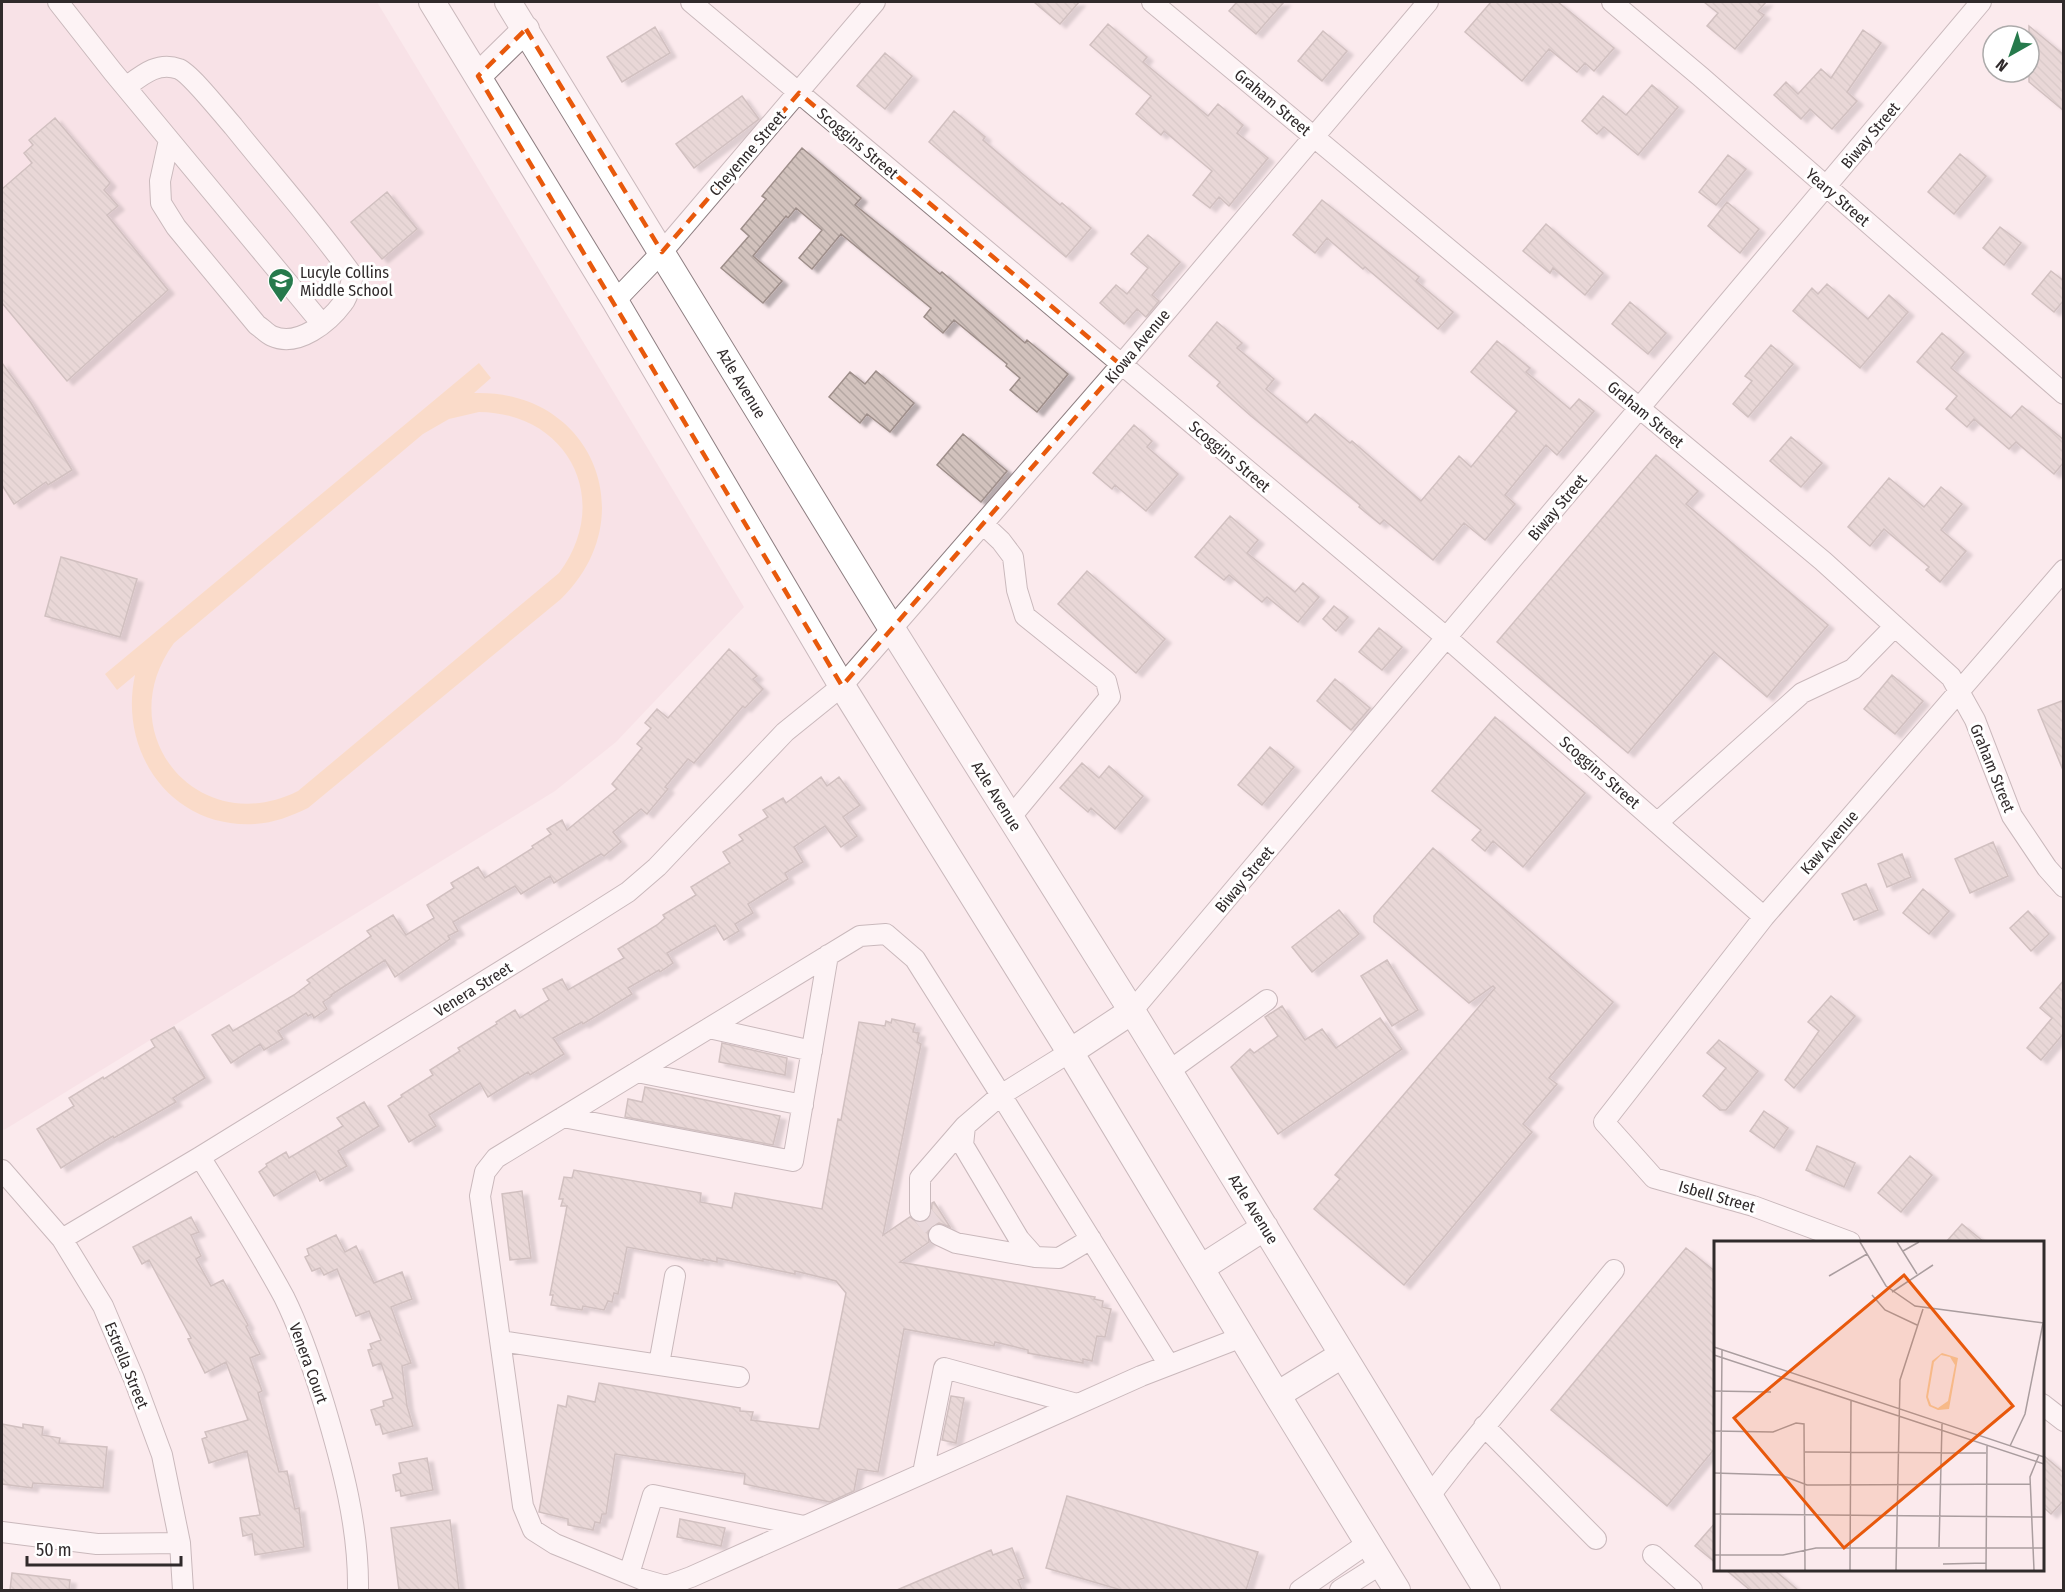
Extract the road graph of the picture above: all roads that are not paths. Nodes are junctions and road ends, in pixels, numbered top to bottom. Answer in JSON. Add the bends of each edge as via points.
{"nodes":[{"id":1,"x":58,"y":2,"type":"edge"},
{"id":2,"x":432,"y":2,"type":"edge"},
{"id":3,"x":508,"y":2,"type":"edge"},
{"id":4,"x":691,"y":2,"type":"edge"},
{"id":5,"x":875,"y":2,"type":"edge"},
{"id":6,"x":1152,"y":2,"type":"edge"},
{"id":7,"x":1428,"y":2,"type":"edge"},
{"id":8,"x":1612,"y":2,"type":"edge"},
{"id":9,"x":1981,"y":2,"type":"edge"},
{"id":10,"x":526,"y":29,"type":"junction"},
{"id":11,"x":478,"y":76,"type":"junction"},
{"id":12,"x":126,"y":87,"type":"junction"},
{"id":13,"x":799,"y":93,"type":"junction"},
{"id":14,"x":1313,"y":136,"type":"junction"},
{"id":15,"x":169,"y":140,"type":"junction"},
{"id":16,"x":1826,"y":187,"type":"junction"},
{"id":17,"x":662,"y":252,"type":"junction"},
{"id":18,"x":615,"y":300,"type":"junction"},
{"id":19,"x":322,"y":324,"type":"junction"},
{"id":20,"x":1121,"y":365,"type":"junction"},
{"id":21,"x":2064,"y":394,"type":"edge"},
{"id":22,"x":1640,"y":408,"type":"junction"},
{"id":23,"x":983,"y":524,"type":"junction"},
{"id":24,"x":2064,"y":570,"type":"edge"},
{"id":25,"x":1895,"y":626,"type":"junction"},
{"id":26,"x":892,"y":629,"type":"junction"},
{"id":27,"x":1447,"y":638,"type":"junction"},
{"id":28,"x":842,"y":686,"type":"junction"},
{"id":29,"x":1960,"y":691,"type":"junction"},
{"id":30,"x":1010,"y":818,"type":"junction"},
{"id":31,"x":1657,"y":823,"type":"junction"},
{"id":32,"x":2064,"y":887,"type":"edge"},
{"id":33,"x":1764,"y":917,"type":"junction"},
{"id":34,"x":828,"y":955,"type":"junction"},
{"id":35,"x":1267,"y":1000,"type":"dead end"},
{"id":36,"x":1132,"y":1011,"type":"junction"},
{"id":37,"x":709,"y":1028,"type":"junction"},
{"id":38,"x":812,"y":1051,"type":"junction"},
{"id":39,"x":1070,"y":1052,"type":"junction"},
{"id":40,"x":1169,"y":1071,"type":"junction"},
{"id":41,"x":637,"y":1072,"type":"junction"},
{"id":42,"x":1001,"y":1095,"type":"junction"},
{"id":43,"x":803,"y":1105,"type":"junction"},
{"id":44,"x":563,"y":1117,"type":"junction"},
{"id":45,"x":1604,"y":1122,"type":"joint"},
{"id":46,"x":965,"y":1126,"type":"junction"},
{"id":47,"x":200,"y":1157,"type":"junction"},
{"id":48,"x":2,"y":1170,"type":"edge"},
{"id":49,"x":920,"y":1211,"type":"tunnel mouth"},
{"id":50,"x":1265,"y":1227,"type":"junction"},
{"id":51,"x":939,"y":1235,"type":"tunnel mouth"},
{"id":52,"x":62,"y":1239,"type":"junction"},
{"id":53,"x":1091,"y":1239,"type":"junction"},
{"id":54,"x":1847,"y":1241,"type":"edge"},
{"id":55,"x":1035,"y":1257,"type":"junction"},
{"id":56,"x":1201,"y":1268,"type":"junction"},
{"id":57,"x":1614,"y":1270,"type":"dead end"},
{"id":58,"x":675,"y":1276,"type":"dead end"},
{"id":59,"x":1242,"y":1337,"type":"junction"},
{"id":60,"x":500,"y":1341,"type":"junction"},
{"id":61,"x":1342,"y":1355,"type":"junction"},
{"id":62,"x":659,"y":1364,"type":"junction"},
{"id":63,"x":1169,"y":1365,"type":"junction"},
{"id":64,"x":739,"y":1377,"type":"dead end"},
{"id":65,"x":1277,"y":1395,"type":"junction"},
{"id":66,"x":1077,"y":1404,"type":"junction"},
{"id":67,"x":2044,"y":1405,"type":"edge"},
{"id":68,"x":2064,"y":1421,"type":"edge"},
{"id":69,"x":1484,"y":1426,"type":"junction"},
{"id":70,"x":923,"y":1473,"type":"junction"},
{"id":71,"x":1428,"y":1498,"type":"junction"},
{"id":72,"x":804,"y":1526,"type":"junction"},
{"id":73,"x":2,"y":1532,"type":"edge"},
{"id":74,"x":1596,"y":1539,"type":"dead end"},
{"id":75,"x":180,"y":1544,"type":"junction"},
{"id":76,"x":1374,"y":1553,"type":"junction"},
{"id":77,"x":1653,"y":1555,"type":"dead end"},
{"id":78,"x":629,"y":1574,"type":"junction"},
{"id":79,"x":183,"y":1590,"type":"edge"},
{"id":80,"x":357,"y":1590,"type":"edge"},
{"id":81,"x":1300,"y":1590,"type":"edge"},
{"id":82,"x":1340,"y":1590,"type":"edge"},
{"id":83,"x":1397,"y":1590,"type":"edge"},
{"id":84,"x":1487,"y":1590,"type":"edge"},
{"id":85,"x":1692,"y":1590,"type":"edge"}],
"edges":[{"from":1,"to":12,"type":"street"},
{"from":2,"to":11,"type":"main road"},
{"from":3,"to":10,"type":"main road","name":"Azle Avenue"},
{"from":4,"to":13,"type":"street","name":"Scoggins Street"},
{"from":5,"to":13,"type":"street","name":"Cheyenne Street"},
{"from":6,"to":14,"type":"street","name":"Graham Street"},
{"from":7,"to":14,"type":"street","name":"Kiowa Avenue"},
{"from":8,"to":16,"type":"street","name":"Yeary Street"},
{"from":9,"to":16,"type":"street","name":"Biway Street"},
{"from":10,"to":11,"type":"main road"},
{"from":10,"to":17,"type":"main road","name":"Azle Avenue"},
{"from":11,"to":18,"type":"main road"},
{"from":12,"to":15,"type":"street"},
{"from":12,"to":19,"type":"street","via":[[148,70],[181,70],[287,192],[353,276],[345,301]]},
{"from":13,"to":17,"type":"street","name":"Cheyenne Street"},
{"from":13,"to":20,"type":"street","name":"Scoggins Street"},
{"from":14,"to":20,"type":"street","name":"Kiowa Avenue"},
{"from":14,"to":22,"type":"street","name":"Graham Street"},
{"from":15,"to":19,"type":"street"},
{"from":15,"to":19,"type":"street","via":[[160,180],[161,203],[257,325],[272,336],[288,339],[305,335]]},
{"from":16,"to":21,"type":"street","name":"Yeary Street"},
{"from":16,"to":22,"type":"street","name":"Biway Street"},
{"from":17,"to":18,"type":"street","name":"Cheyenne Street"},
{"from":17,"to":26,"type":"main road","name":"Azle Avenue"},
{"from":18,"to":28,"type":"main road"},
{"from":20,"to":23,"type":"street","name":"Kiowa Avenue"},
{"from":20,"to":27,"type":"street","name":"Scoggins Street"},
{"from":22,"to":25,"type":"street","name":"Graham Street"},
{"from":22,"to":27,"type":"street","name":"Biway Street"},
{"from":23,"to":26,"type":"street","name":"Kiowa Avenue"},
{"from":23,"to":30,"type":"street","via":[[1013,557],[1025,616],[1106,681],[1110,697]]},
{"from":24,"to":29,"type":"street","name":"Kaw Avenue"},
{"from":25,"to":29,"type":"street","name":"Graham Street","via":[[1951,677]]},
{"from":25,"to":31,"type":"street","via":[[1853,669],[1802,693]]},
{"from":26,"to":28,"type":"street","name":"Kiowa Avenue"},
{"from":26,"to":30,"type":"main road","name":"Azle Avenue"},
{"from":27,"to":31,"type":"street","name":"Scoggins Street"},
{"from":27,"to":36,"type":"street","name":"Biway Street"},
{"from":28,"to":39,"type":"main road"},
{"from":28,"to":47,"type":"street","name":"Venera Street","via":[[785,732],[657,867],[628,892]]},
{"from":29,"to":32,"type":"street","name":"Graham Street","via":[[2012,816]]},
{"from":29,"to":33,"type":"street","name":"Kaw Avenue"},
{"from":30,"to":36,"type":"main road","name":"Azle Avenue"},
{"from":31,"to":33,"type":"street","name":"Scoggins Street"},
{"from":33,"to":45,"type":"street","name":"Kaw Avenue"},
{"from":34,"to":37,"type":"street"},
{"from":34,"to":38,"type":"street"},
{"from":34,"to":42,"type":"street","via":[[860,936],[886,934],[915,959]]},
{"from":35,"to":40,"type":"street"},
{"from":36,"to":39,"type":"main road"},
{"from":36,"to":40,"type":"main road","name":"Azle Avenue"},
{"from":37,"to":38,"type":"street"},
{"from":37,"to":41,"type":"street"},
{"from":38,"to":43,"type":"street"},
{"from":39,"to":42,"type":"street"},
{"from":39,"to":56,"type":"main road"},
{"from":40,"to":50,"type":"main road","name":"Azle Avenue"},
{"from":41,"to":43,"type":"street"},
{"from":41,"to":44,"type":"street"},
{"from":42,"to":46,"type":"street"},
{"from":42,"to":53,"type":"street"},
{"from":43,"to":44,"type":"street","via":[[793,1161]]},
{"from":44,"to":60,"type":"street","via":[[496,1158],[485,1172],[480,1196]]},
{"from":45,"to":54,"type":"street","name":"Isbell Street","via":[[1654,1178],[1753,1206]]},
{"from":46,"to":49,"type":"street","via":[[920,1178]]},
{"from":46,"to":55,"type":"street","via":[[963,1145],[1019,1239]]},
{"from":47,"to":52,"type":"street","name":"Venera Street"},
{"from":47,"to":80,"type":"street","name":"Venera Court","via":[[253,1240],[312,1364],[340,1457],[355,1540]]},
{"from":48,"to":52,"type":"street","name":"Estrella Street"},
{"from":50,"to":56,"type":"main road"},
{"from":50,"to":61,"type":"main road","name":"Azle Avenue"},
{"from":51,"to":55,"type":"street","via":[[956,1243]]},
{"from":52,"to":75,"type":"street","name":"Estrella Street","via":[[103,1306],[134,1379],[162,1455]]},
{"from":53,"to":55,"type":"street","via":[[1059,1258]]},
{"from":53,"to":63,"type":"street"},
{"from":56,"to":59,"type":"main road"},
{"from":57,"to":69,"type":"street"},
{"from":58,"to":62,"type":"street"},
{"from":59,"to":63,"type":"street"},
{"from":59,"to":65,"type":"main road"},
{"from":60,"to":62,"type":"street"},
{"from":60,"to":78,"type":"street","via":[[523,1506],[533,1530],[555,1544]]},
{"from":61,"to":65,"type":"main road"},
{"from":61,"to":71,"type":"main road","name":"Azle Avenue"},
{"from":62,"to":64,"type":"street"},
{"from":63,"to":66,"type":"street"},
{"from":65,"to":76,"type":"main road"},
{"from":66,"to":70,"type":"street"},
{"from":66,"to":70,"type":"street","via":[[944,1368]]},
{"from":67,"to":68,"type":"street"},
{"from":69,"to":71,"type":"street"},
{"from":69,"to":74,"type":"street"},
{"from":70,"to":72,"type":"street"},
{"from":71,"to":84,"type":"main road","name":"Azle Avenue"},
{"from":72,"to":78,"type":"street","via":[[666,1586]]},
{"from":72,"to":78,"type":"street","via":[[653,1495]]},
{"from":73,"to":75,"type":"street","via":[[97,1544]]},
{"from":75,"to":79,"type":"street","name":"Estrella Street"},
{"from":76,"to":81,"type":"street"},
{"from":76,"to":82,"type":"street"},
{"from":76,"to":83,"type":"main road"},
{"from":77,"to":85,"type":"street"}]}
